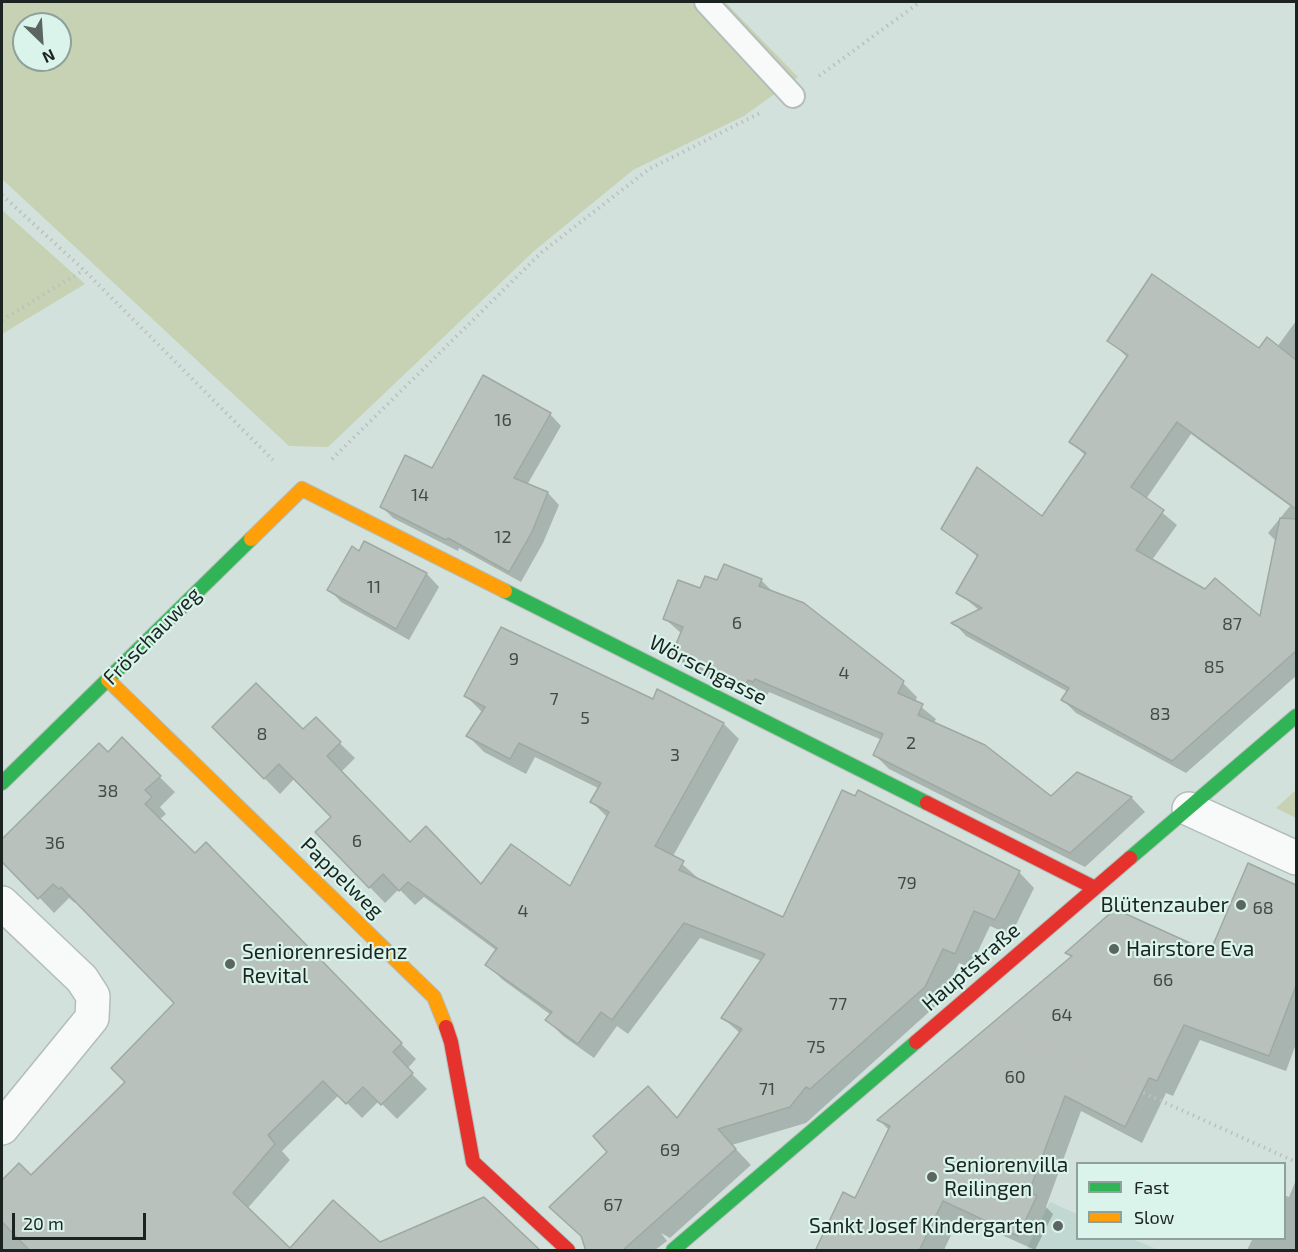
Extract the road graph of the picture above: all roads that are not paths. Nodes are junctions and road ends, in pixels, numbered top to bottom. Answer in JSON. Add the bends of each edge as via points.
{"nodes":[{"id":1,"x":706,"y":2,"type":"edge"},
{"id":2,"x":793,"y":96,"type":"road end"},
{"id":3,"x":302,"y":489,"type":"joint"},
{"id":4,"x":108,"y":680,"type":"junction"},
{"id":5,"x":1296,"y":716,"type":"edge"},
{"id":6,"x":2,"y":783,"type":"edge"},
{"id":7,"x":1189,"y":808,"type":"junction"},
{"id":8,"x":1296,"y":858,"type":"edge"},
{"id":9,"x":1095,"y":888,"type":"junction"},
{"id":10,"x":2,"y":903,"type":"edge"},
{"id":11,"x":2,"y":1128,"type":"edge"},
{"id":12,"x":568,"y":1251,"type":"edge"},
{"id":13,"x":674,"y":1251,"type":"edge"}],
"edges":[{"from":1,"to":2,"type":"lane"},
{"from":3,"to":4,"type":"street","name":"Fröschauweg"},
{"from":3,"to":9,"type":"street","name":"Wörschgasse"},
{"from":4,"to":6,"type":"street","name":"Fröschauweg"},
{"from":4,"to":12,"type":"street","name":"Pappelweg","via":[[434,997],[451,1042],[473,1162]]},
{"from":5,"to":7,"type":"street","name":"Hauptstraße"},
{"from":7,"to":8,"type":"street"},
{"from":7,"to":9,"type":"street","name":"Hauptstraße"},
{"from":9,"to":13,"type":"street","name":"Hauptstraße"},
{"from":10,"to":11,"type":"street","via":[[82,979],[93,996],[92,1018]]}]}
